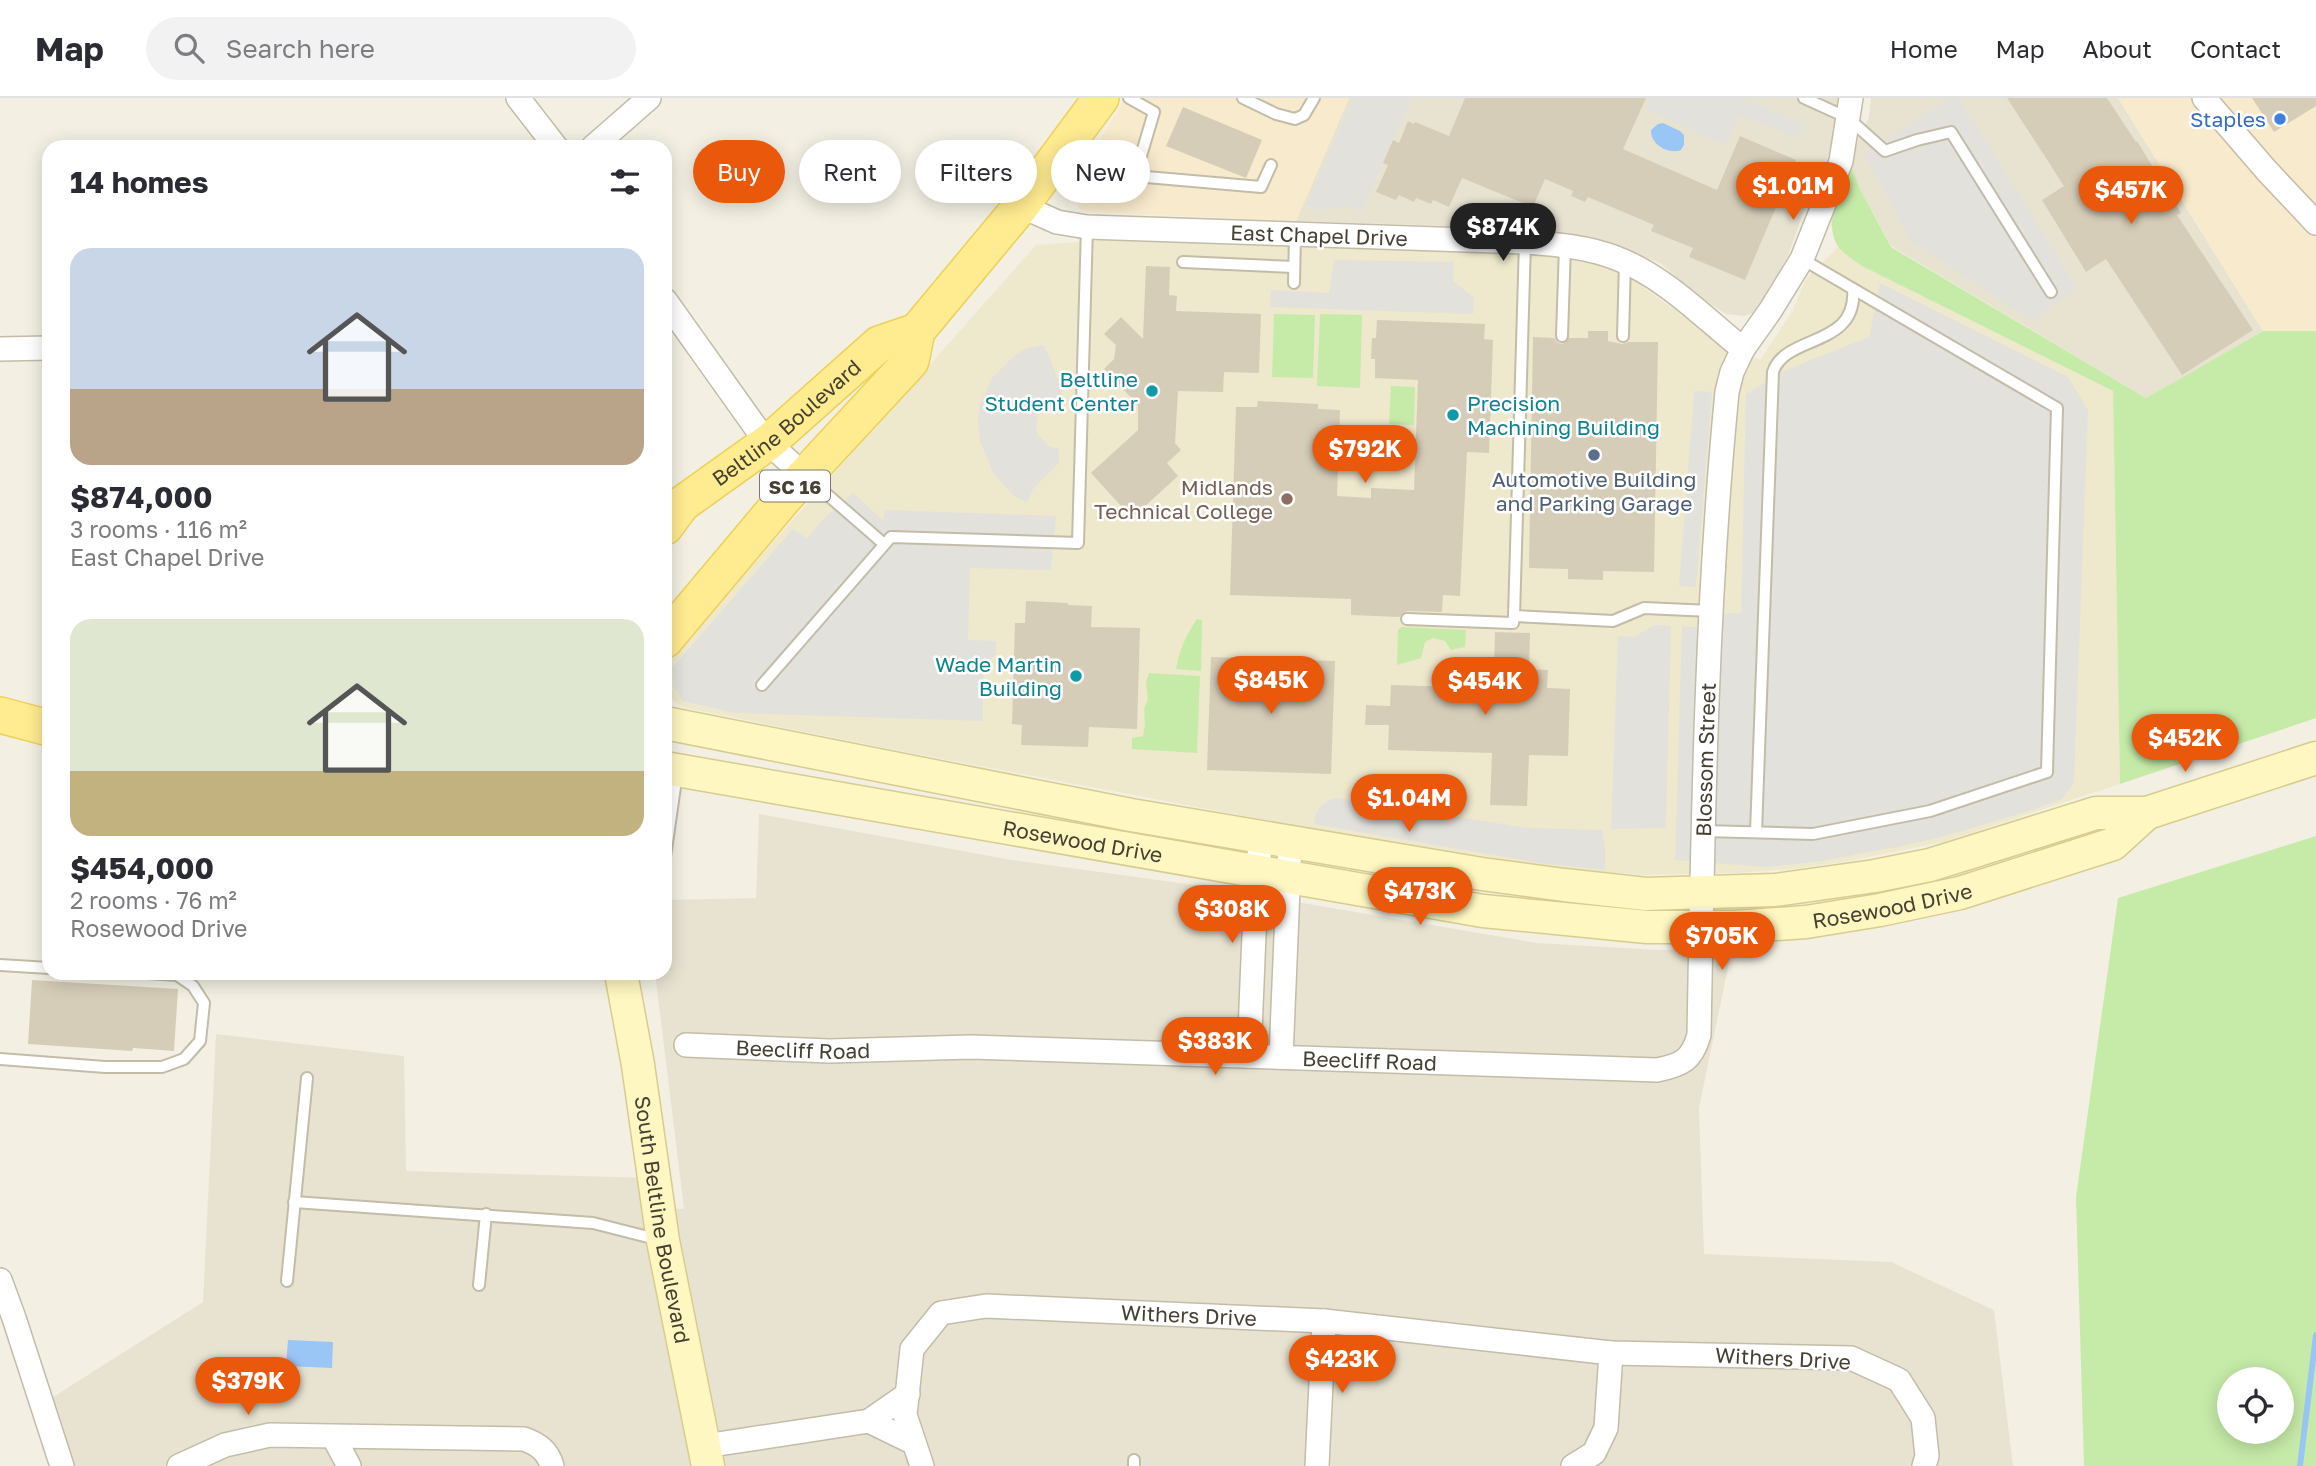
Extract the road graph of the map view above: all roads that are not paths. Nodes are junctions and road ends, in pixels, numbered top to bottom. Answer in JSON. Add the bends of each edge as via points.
{"nodes":[{"id":1,"x":518,"y":98,"type":"edge"},
{"id":2,"x":649,"y":98,"type":"edge"},
{"id":3,"x":1101,"y":98,"type":"edge"},
{"id":4,"x":1129,"y":98,"type":"edge"},
{"id":5,"x":1242,"y":98,"type":"edge"},
{"id":6,"x":1314,"y":98,"type":"edge"},
{"id":7,"x":1804,"y":98,"type":"edge"},
{"id":8,"x":2204,"y":98,"type":"edge"},
{"id":9,"x":1849,"y":108,"type":"edge"},
{"id":10,"x":550,"y":140,"type":"edge"},
{"id":11,"x":601,"y":140,"type":"edge"},
{"id":12,"x":1271,"y":165,"type":"dead end"},
{"id":13,"x":1021,"y":206,"type":"junction"},
{"id":14,"x":2316,"y":223,"type":"edge"},
{"id":15,"x":1087,"y":227,"type":"junction"},
{"id":16,"x":1295,"y":234,"type":"junction"},
{"id":17,"x":1525,"y":242,"type":"junction"},
{"id":18,"x":1565,"y":246,"type":"junction"},
{"id":19,"x":1802,"y":259,"type":"junction"},
{"id":20,"x":1625,"y":261,"type":"junction"},
{"id":21,"x":1183,"y":262,"type":"dead end"},
{"id":22,"x":1294,"y":267,"type":"junction"},
{"id":23,"x":1294,"y":283,"type":"dead end"},
{"id":24,"x":1853,"y":289,"type":"junction"},
{"id":25,"x":2052,"y":292,"type":"dead end"},
{"id":26,"x":672,"y":310,"type":"edge"},
{"id":27,"x":917,"y":331,"type":"junction"},
{"id":28,"x":1562,"y":336,"type":"dead end"},
{"id":29,"x":1623,"y":336,"type":"dead end"},
{"id":30,"x":42,"y":348,"type":"edge"},
{"id":31,"x":0,"y":349,"type":"edge"},
{"id":32,"x":1743,"y":349,"type":"junction"},
{"id":33,"x":768,"y":442,"type":"junction"},
{"id":34,"x":805,"y":475,"type":"junction"},
{"id":35,"x":672,"y":514,"type":"edge"},
{"id":36,"x":884,"y":544,"type":"junction"},
{"id":37,"x":1712,"y":611,"type":"junction"},
{"id":38,"x":1514,"y":616,"type":"junction"},
{"id":39,"x":1407,"y":619,"type":"dead end"},
{"id":40,"x":672,"y":632,"type":"edge"},
{"id":41,"x":762,"y":685,"type":"dead end"},
{"id":42,"x":42,"y":709,"type":"edge"},
{"id":43,"x":0,"y":714,"type":"edge"},
{"id":44,"x":672,"y":724,"type":"edge"},
{"id":45,"x":42,"y":726,"type":"edge"},
{"id":46,"x":2316,"y":758,"type":"edge"},
{"id":47,"x":672,"y":770,"type":"edge"},
{"id":48,"x":1703,"y":831,"type":"junction"},
{"id":49,"x":1756,"y":832,"type":"junction"},
{"id":50,"x":1276,"y":838,"type":"junction"},
{"id":51,"x":1258,"y":873,"type":"junction"},
{"id":52,"x":1289,"y":878,"type":"junction"},
{"id":53,"x":1700,"y":910,"type":"junction"},
{"id":54,"x":0,"y":965,"type":"edge"},
{"id":55,"x":42,"y":968,"type":"edge"},
{"id":56,"x":184,"y":980,"type":"edge"},
{"id":57,"x":622,"y":980,"type":"edge"},
{"id":58,"x":686,"y":1045,"type":"dead end"},
{"id":59,"x":1249,"y":1056,"type":"junction"},
{"id":60,"x":1281,"y":1057,"type":"junction"},
{"id":61,"x":0,"y":1059,"type":"edge"},
{"id":62,"x":307,"y":1078,"type":"dead end"},
{"id":63,"x":294,"y":1202,"type":"junction"},
{"id":64,"x":486,"y":1214,"type":"junction"},
{"id":65,"x":663,"y":1241,"type":"junction"},
{"id":66,"x":0,"y":1280,"type":"edge"},
{"id":67,"x":287,"y":1282,"type":"dead end"},
{"id":68,"x":479,"y":1285,"type":"dead end"},
{"id":69,"x":7,"y":1315,"type":"edge"},
{"id":70,"x":1324,"y":1321,"type":"junction"},
{"id":71,"x":1611,"y":1353,"type":"junction"},
{"id":72,"x":908,"y":1394,"type":"junction"},
{"id":73,"x":869,"y":1421,"type":"junction"},
{"id":74,"x":334,"y":1438,"type":"junction"},
{"id":75,"x":914,"y":1443,"type":"junction"},
{"id":76,"x":706,"y":1456,"type":"edge"},
{"id":77,"x":62,"y":1466,"type":"edge"},
{"id":78,"x":179,"y":1466,"type":"edge"},
{"id":79,"x":349,"y":1466,"type":"edge"},
{"id":80,"x":552,"y":1466,"type":"edge"},
{"id":81,"x":922,"y":1466,"type":"edge"},
{"id":82,"x":1317,"y":1466,"type":"edge"},
{"id":83,"x":1573,"y":1466,"type":"edge"},
{"id":84,"x":1924,"y":1466,"type":"edge"}],
"edges":[{"from":1,"to":10,"type":"street"},
{"from":2,"to":11,"type":"street"},
{"from":3,"to":13,"type":"main road","name":"Beltline Boulevard","number":"SC 16"},
{"from":4,"to":12,"type":"lane","via":[[1154,112],[1135,176],[1261,187]]},
{"from":5,"to":6,"type":"lane","via":[[1295,119],[1304,115]]},
{"from":7,"to":9,"type":"lane"},
{"from":8,"to":14,"type":"street"},
{"from":9,"to":19,"type":"street","via":[[1840,161]]},
{"from":9,"to":25,"type":"lane","via":[[1885,150],[1951,132]]},
{"from":13,"to":15,"type":"street","name":"East Chapel Drive","via":[[1057,222]]},
{"from":13,"to":27,"type":"main road","name":"Beltline Boulevard","number":"SC 16"},
{"from":15,"to":16,"type":"street","name":"East Chapel Drive"},
{"from":15,"to":36,"type":"lane","via":[[1078,543],[891,537]]},
{"from":16,"to":17,"type":"street","name":"East Chapel Drive"},
{"from":16,"to":22,"type":"lane"},
{"from":17,"to":18,"type":"street","name":"East Chapel Drive"},
{"from":17,"to":38,"type":"lane"},
{"from":18,"to":20,"type":"street","name":"East Chapel Drive"},
{"from":18,"to":28,"type":"lane"},
{"from":19,"to":24,"type":"lane"},
{"from":19,"to":32,"type":"street"},
{"from":20,"to":29,"type":"lane"},
{"from":20,"to":32,"type":"street","name":"East Chapel Drive","via":[[1668,287]]},
{"from":21,"to":22,"type":"lane"},
{"from":22,"to":23,"type":"lane"},
{"from":24,"to":49,"type":"lane","via":[[1851,314],[1827,334],[1775,363],[1773,372]]},
{"from":24,"to":49,"type":"lane","via":[[2057,408],[2047,772],[1930,811],[1813,834]]},
{"from":26,"to":33,"type":"street"},
{"from":27,"to":33,"type":"main road","name":"Beltline Boulevard","number":"SC 16","via":[[880,344]]},
{"from":27,"to":34,"type":"main road","name":"Beltline Boulevard","number":"SC 16","via":[[911,360]]},
{"from":30,"to":31,"type":"street"},
{"from":32,"to":37,"type":"street","via":[[1727,392],[1714,530]]},
{"from":33,"to":34,"type":"street"},
{"from":33,"to":35,"type":"main road","name":"Beltline Boulevard","number":"SC 16"},
{"from":34,"to":36,"type":"lane"},
{"from":34,"to":40,"type":"main road","name":"Beltline Boulevard","number":"SC 16"},
{"from":36,"to":41,"type":"lane"},
{"from":37,"to":38,"type":"lane","via":[[1644,608],[1613,621]]},
{"from":37,"to":48,"type":"street","name":"Blossom Street"},
{"from":38,"to":39,"type":"lane","via":[[1513,623]]},
{"from":42,"to":43,"type":"main road"},
{"from":43,"to":45,"type":"main road"},
{"from":44,"to":50,"type":"main road","name":"Rosewood Drive","via":[[1132,815]]},
{"from":46,"to":53,"type":"main road","name":"Rosewood Drive","via":[[2147,813],[2113,844],[1959,893],[1806,922]]},
{"from":47,"to":51,"type":"main road","name":"Rosewood Drive"},
{"from":48,"to":49,"type":"lane"},
{"from":48,"to":53,"type":"street","name":"Blossom Street"},
{"from":50,"to":51,"type":"street"},
{"from":50,"to":52,"type":"street"},
{"from":50,"to":53,"type":"main road","name":"Rosewood Drive","via":[[1482,874],[1646,894]]},
{"from":51,"to":52,"type":"main road","name":"Rosewood Drive"},
{"from":51,"to":59,"type":"street"},
{"from":52,"to":53,"type":"main road","name":"Rosewood Drive","via":[[1483,911],[1647,927]]},
{"from":52,"to":60,"type":"street"},
{"from":53,"to":60,"type":"street","name":"Beecliff Road","via":[[1699,1035],[1688,1058],[1674,1066]]},
{"from":54,"to":55,"type":"lane"},
{"from":56,"to":61,"type":"lane","via":[[204,1003],[200,1041],[184,1059],[162,1067],[105,1067]]},
{"from":57,"to":65,"type":"main road","name":"South Beltline Boulevard"},
{"from":58,"to":59,"type":"street","name":"Beecliff Road","via":[[829,1051],[971,1047]]},
{"from":59,"to":60,"type":"street","name":"Beecliff Road"},
{"from":62,"to":63,"type":"lane"},
{"from":63,"to":64,"type":"lane"},
{"from":63,"to":67,"type":"lane"},
{"from":64,"to":65,"type":"lane","via":[[593,1223]]},
{"from":64,"to":68,"type":"lane"},
{"from":65,"to":76,"type":"main road","name":"South Beltline Boulevard"},
{"from":66,"to":69,"type":"street"},
{"from":69,"to":77,"type":"street"},
{"from":70,"to":71,"type":"street","name":"Withers Drive"},
{"from":70,"to":72,"type":"street","name":"Withers Drive","via":[[986,1306],[941,1313],[912,1349]]},
{"from":70,"to":82,"type":"street"},
{"from":71,"to":83,"type":"street","via":[[1606,1428],[1594,1452]]},
{"from":71,"to":84,"type":"street","name":"Withers Drive","via":[[1851,1358],[1899,1380],[1923,1418]]},
{"from":72,"to":73,"type":"street"},
{"from":72,"to":75,"type":"street","name":"Withers Drive","via":[[905,1415]]},
{"from":73,"to":75,"type":"street"},
{"from":73,"to":76,"type":"street"},
{"from":74,"to":78,"type":"street","via":[[271,1435],[248,1439]]},
{"from":74,"to":79,"type":"street"},
{"from":74,"to":80,"type":"street","via":[[524,1439],[544,1450]]},
{"from":75,"to":81,"type":"street","name":"Withers Drive"}]}
